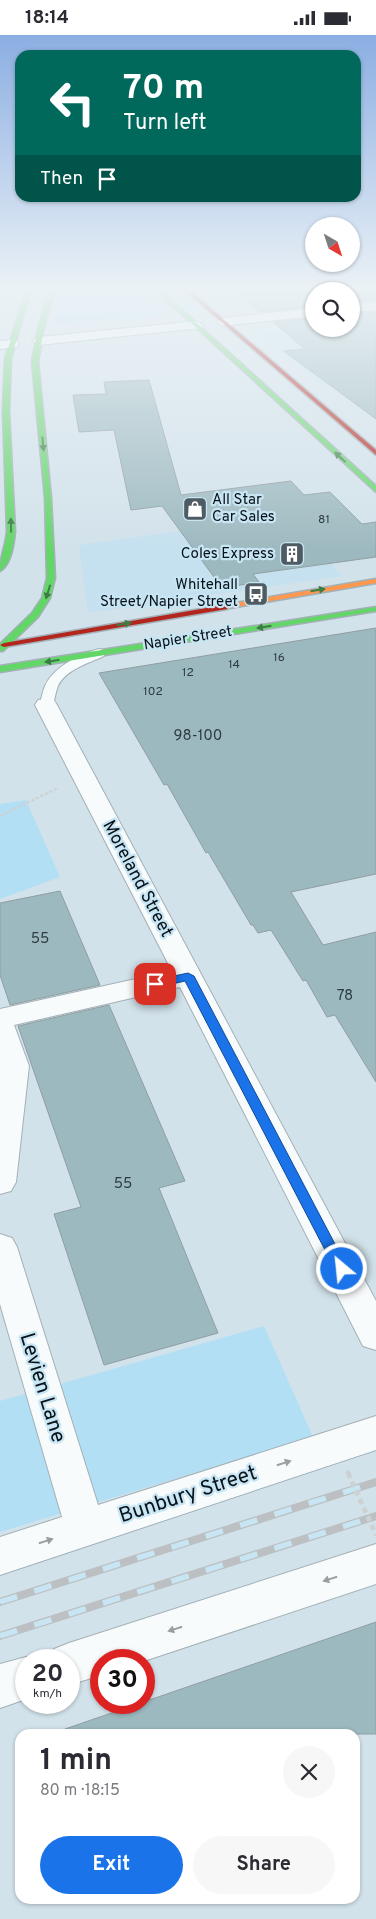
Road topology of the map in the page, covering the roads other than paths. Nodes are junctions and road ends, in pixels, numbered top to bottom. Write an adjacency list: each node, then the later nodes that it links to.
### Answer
1 (8, 377): 5 (main road)
2 (37, 377): 11 (main road, one-way to 11)
3 (253, 377): 7 (main road, one-way to 3)
4 (287, 377): 6 (main road)
5 (8, 410): 8 (main road, one-way to 5)
6 (376, 453)
7 (376, 490)
8 (0, 569)
9 (376, 581): 11 (main road, Napier Street, one-way to 9)
10 (376, 609): 12 (main road, Napier Street, one-way to 12)
11 (2, 647)
12 (99, 653): 13 (main road, Napier Street, one-way to 13); 14 (lane, Moreland Street)
13 (0, 669)
14 (46, 705): 15 (street, Moreland Street)
15 (188, 976): 16 (street); 20 (street, Moreland Street)
16 (0, 1019)
17 (0, 1025): 18 (street)
18 (0, 1182)
19 (0, 1247): 22 (street, Levien Lane)
20 (376, 1335)
21 (376, 1433): 22 (street, Bunbury Street, one-way to 21)
22 (85, 1529): 23 (street, Bunbury Street, one-way to 22)
23 (0, 1556)
24 (376, 1564): 25 (street, one-way to 25)
25 (80, 1660)
26 (15, 1681): 27 (street)
27 (0, 1686)

